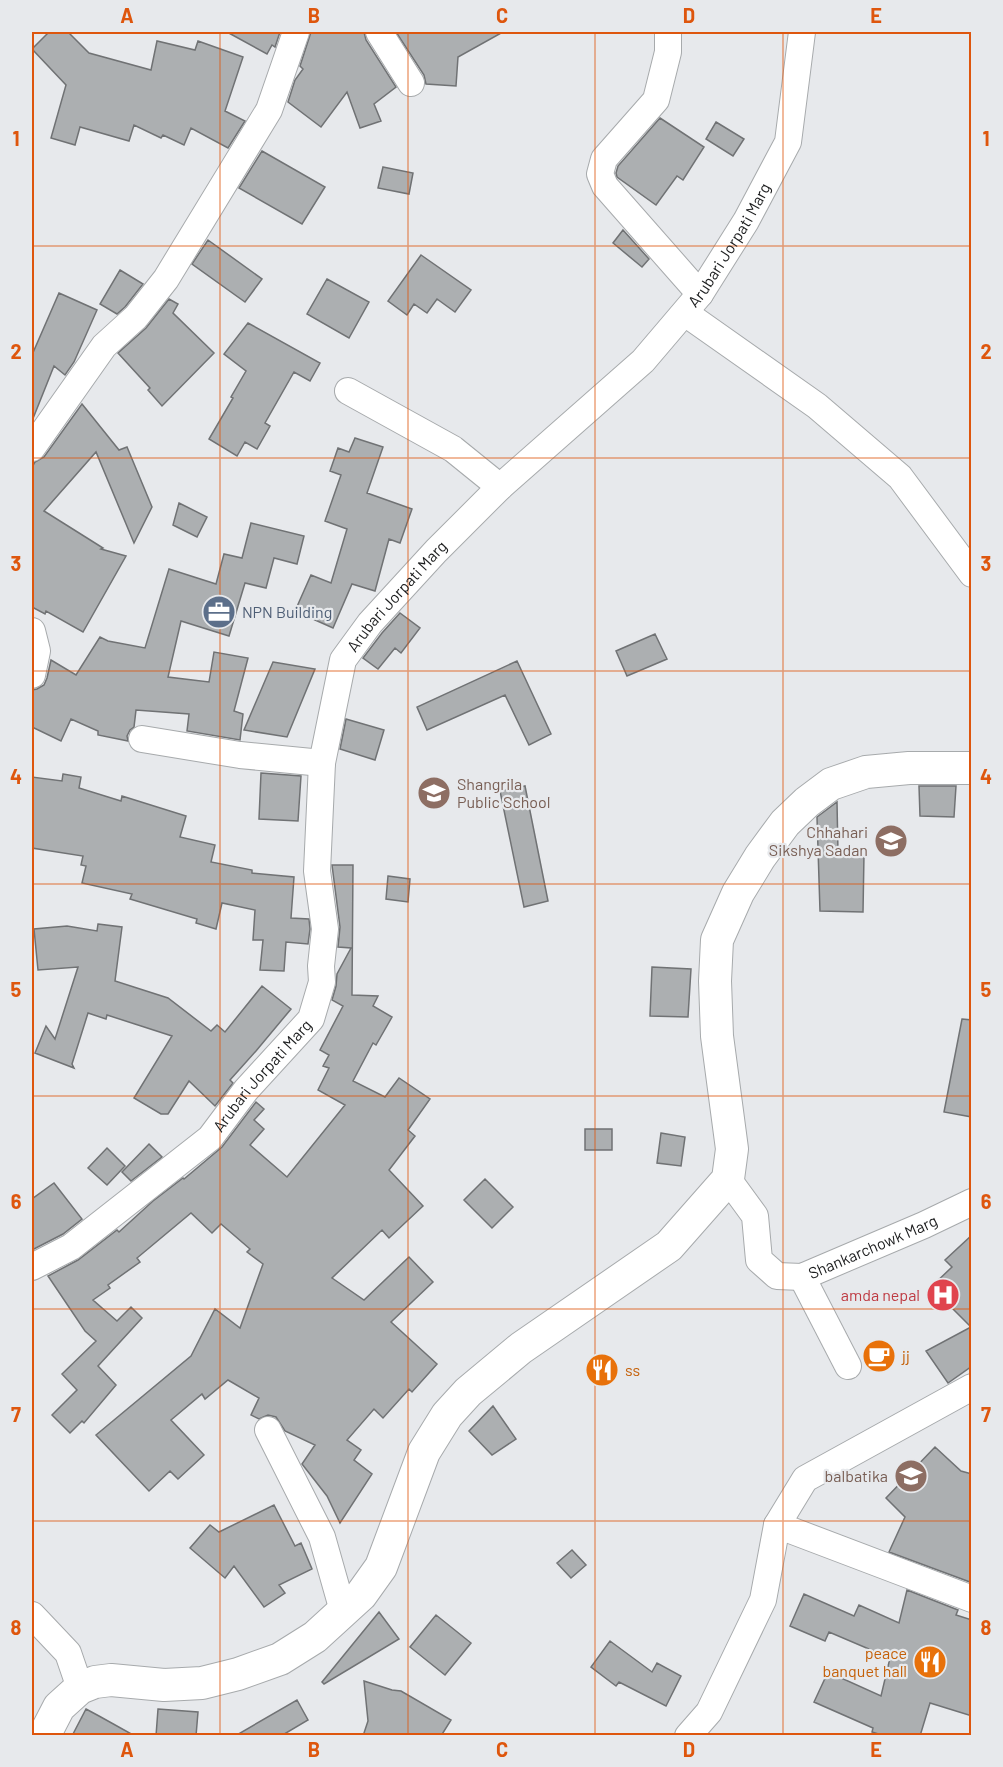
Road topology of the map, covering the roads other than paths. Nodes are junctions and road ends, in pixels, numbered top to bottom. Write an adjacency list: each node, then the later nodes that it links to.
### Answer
1 (296, 32): 8 (street)
2 (379, 32): 5 (street)
3 (668, 32): 6 (street)
4 (802, 32): 6 (street, Arubari Jorpati Marg)
5 (411, 83)
6 (692, 303): 9 (street, Arubari Jorpati Marg); 10 (street)
7 (348, 392): 9 (street)
8 (32, 448)
9 (500, 487): 14 (street, Arubari Jorpati Marg)
10 (972, 574)
11 (32, 631): 12 (street)
12 (32, 675)
13 (142, 739): 14 (street)
14 (322, 763): 18 (street, Arubari Jorpati Marg)
15 (972, 768): 16 (main road)
16 (728, 1179): 19 (street, Shankarchowk Marg); 25 (main road)
17 (972, 1202): 19 (street, Shankarchowk Marg)
18 (32, 1267)
19 (802, 1277): 20 (street)
20 (848, 1366)
21 (972, 1387): 23 (street)
22 (268, 1430): 25 (street)
23 (777, 1525): 24 (street); 29 (street)
24 (972, 1599)
25 (343, 1611): 27 (main road)
26 (32, 1615): 27 (street)
27 (80, 1688): 28 (main road)
28 (44, 1736)
29 (688, 1736)

